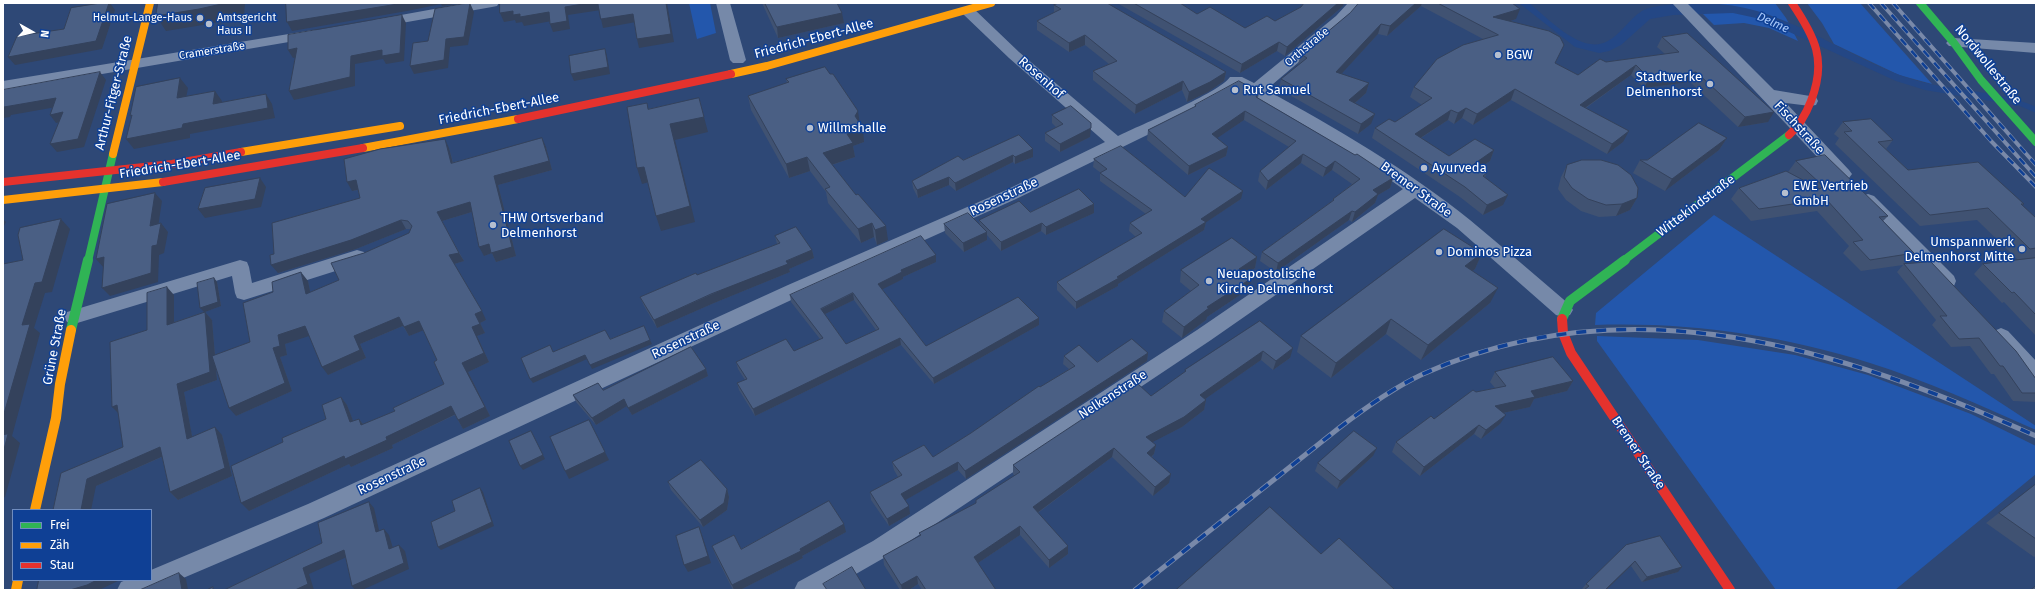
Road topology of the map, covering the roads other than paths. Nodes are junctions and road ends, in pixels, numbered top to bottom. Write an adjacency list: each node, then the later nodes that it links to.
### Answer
1 (150, 3): 16 (main road, Arthur-Fitger-Straße)
2 (492, 3): 9 (street)
3 (723, 3): 15 (street)
4 (991, 3): 10 (main road, Friedrich-Ebert-Allee)
5 (1356, 3): 19 (street, Orthstraße)
6 (1679, 3): 20 (street, Fischstraße)
7 (1792, 3): 21 (main road, Wittekindstraße)
8 (1920, 3): 13 (main road, Nordwollestraße)
9 (410, 10): 11 (street)
10 (968, 10): 25 (street, Rosenhof); 28 (main road, Friedrich-Ebert-Allee)
11 (368, 25)
12 (331, 31): 16 (street, Cramerstraße)
13 (1954, 43): 14 (street); 24 (main road, Nordwollestraße)
14 (2036, 48)
15 (737, 60)
16 (135, 63): 18 (street, Cramerstraße); 26 (main road, Arthur-Fitger-Straße)
17 (1232, 78): 19 (street, Bremer Straße); 25 (street, Rosenstraße)
18 (3, 86)
19 (1256, 90): 29 (street, Bremer Straße)
20 (1768, 94): 21 (street); 23 (street, Fischstraße)
21 (1810, 101): 23 (main road, Wittekindstraße)
22 (412, 123): 26 (main road, Friedrich-Ebert-Allee)
23 (1798, 128): 32 (street, Fischstraße); 33 (main road, Wittekindstraße)
24 (2036, 142)
25 (1117, 144): 38 (street, Rosenstraße)
26 (108, 171): 27 (main road, Friedrich-Ebert-Allee); 28 (main road, Arthur-Fitger-Straße)
27 (3, 182)
28 (103, 189): 30 (main road, Friedrich-Ebert-Allee); 34 (main road, Grüne Straße)
29 (1414, 190): 33 (street, Bremer Straße); 41 (street, Nelkenstraße)
30 (3, 200)
31 (371, 252): 34 (street)
32 (1959, 294)
33 (1566, 305): 42 (main road, Bremer Straße)
34 (74, 317): 37 (main road, Grüne Straße)
35 (1987, 322): 36 (street)
36 (2036, 374)
37 (35, 509)
38 (152, 580)
39 (150, 581): 40 (street, Rosenstraße)
40 (129, 590)
41 (806, 590)
42 (1730, 590)

